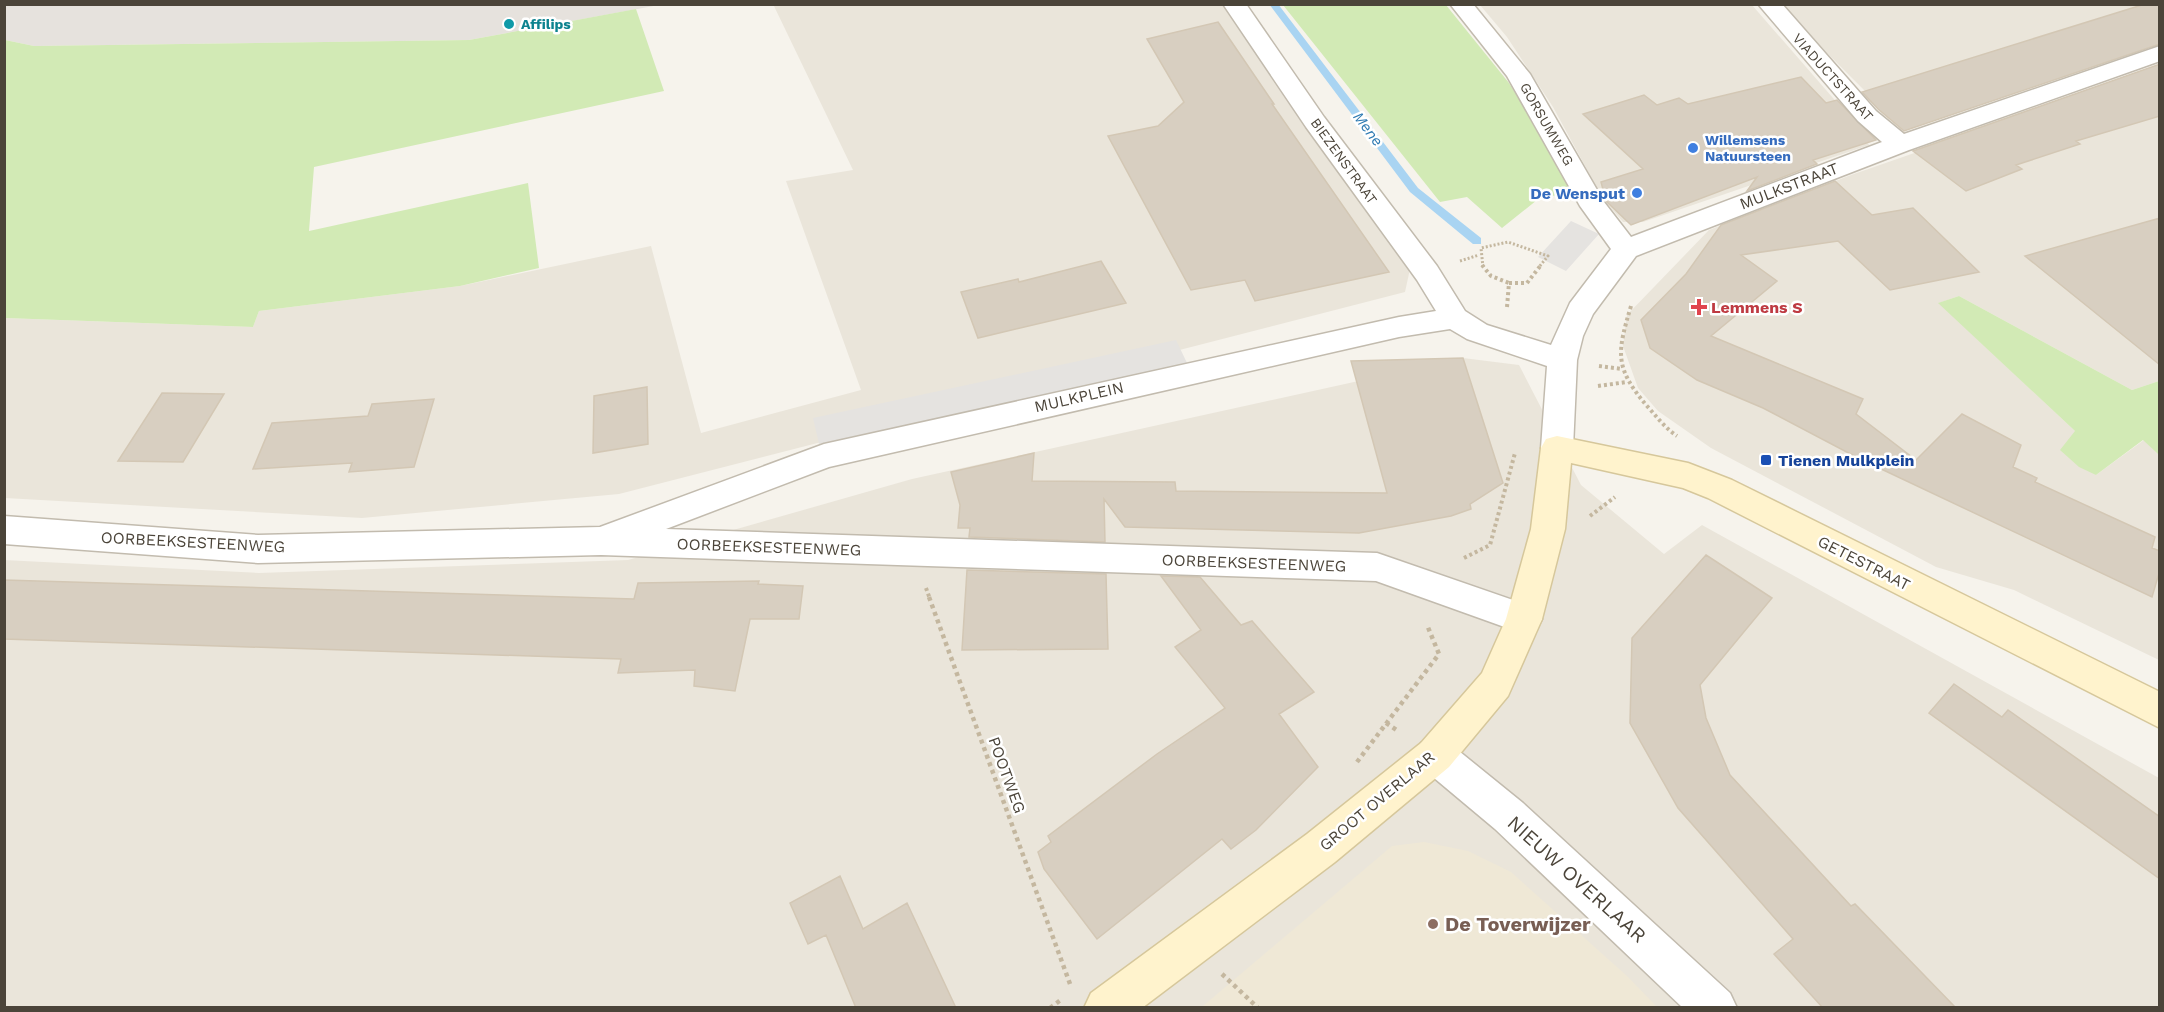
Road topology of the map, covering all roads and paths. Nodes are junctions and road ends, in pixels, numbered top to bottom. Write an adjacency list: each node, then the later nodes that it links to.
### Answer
1 (1233, 4): 9 (street, BIEZENSTRAAT)
2 (1461, 4): 6 (street, GORSUMWEG)
3 (1769, 4): 5 (street, VIADUCTSTRAAT)
4 (2160, 53): 5 (street, MULKSTRAAT)
5 (1900, 144): 6 (street, MULKSTRAAT)
6 (1626, 249): 11 (street)
7 (1509, 283): 7 (path); 10 (path)
8 (1635, 300): 12 (path)
9 (1455, 318): 10 (street); 16 (street, MULKPLEIN)
10 (1498, 339): 11 (street)
11 (1562, 360): 14 (street)
12 (1622, 369)
13 (1516, 447): 18 (path)
14 (1557, 448): 19 (street, GROOT OVERLAAR); 20 (street, GETESTRAAT)
15 (4, 530): 16 (street, OORBEEKSESTEENWEG)
16 (601, 541): 17 (street, OORBEEKSESTEENWEG)
17 (912, 552): 18 (street, OORBEEKSESTEENWEG); 25 (path, POOTWEG)
18 (1438, 588): 19 (street, OORBEEKSESTEENWEG); 22 (path)
19 (1524, 619): 21 (street, GROOT OVERLAAR)
20 (2160, 711)
21 (1435, 755): 25 (street, GROOT OVERLAAR); 28 (street, NIEUW OVERLAAR)
22 (1353, 767)
23 (1219, 972): 27 (path)
24 (1065, 996): 26 (path)
25 (1089, 999)
26 (1050, 1008)
27 (1258, 1008)
28 (1715, 1008)

